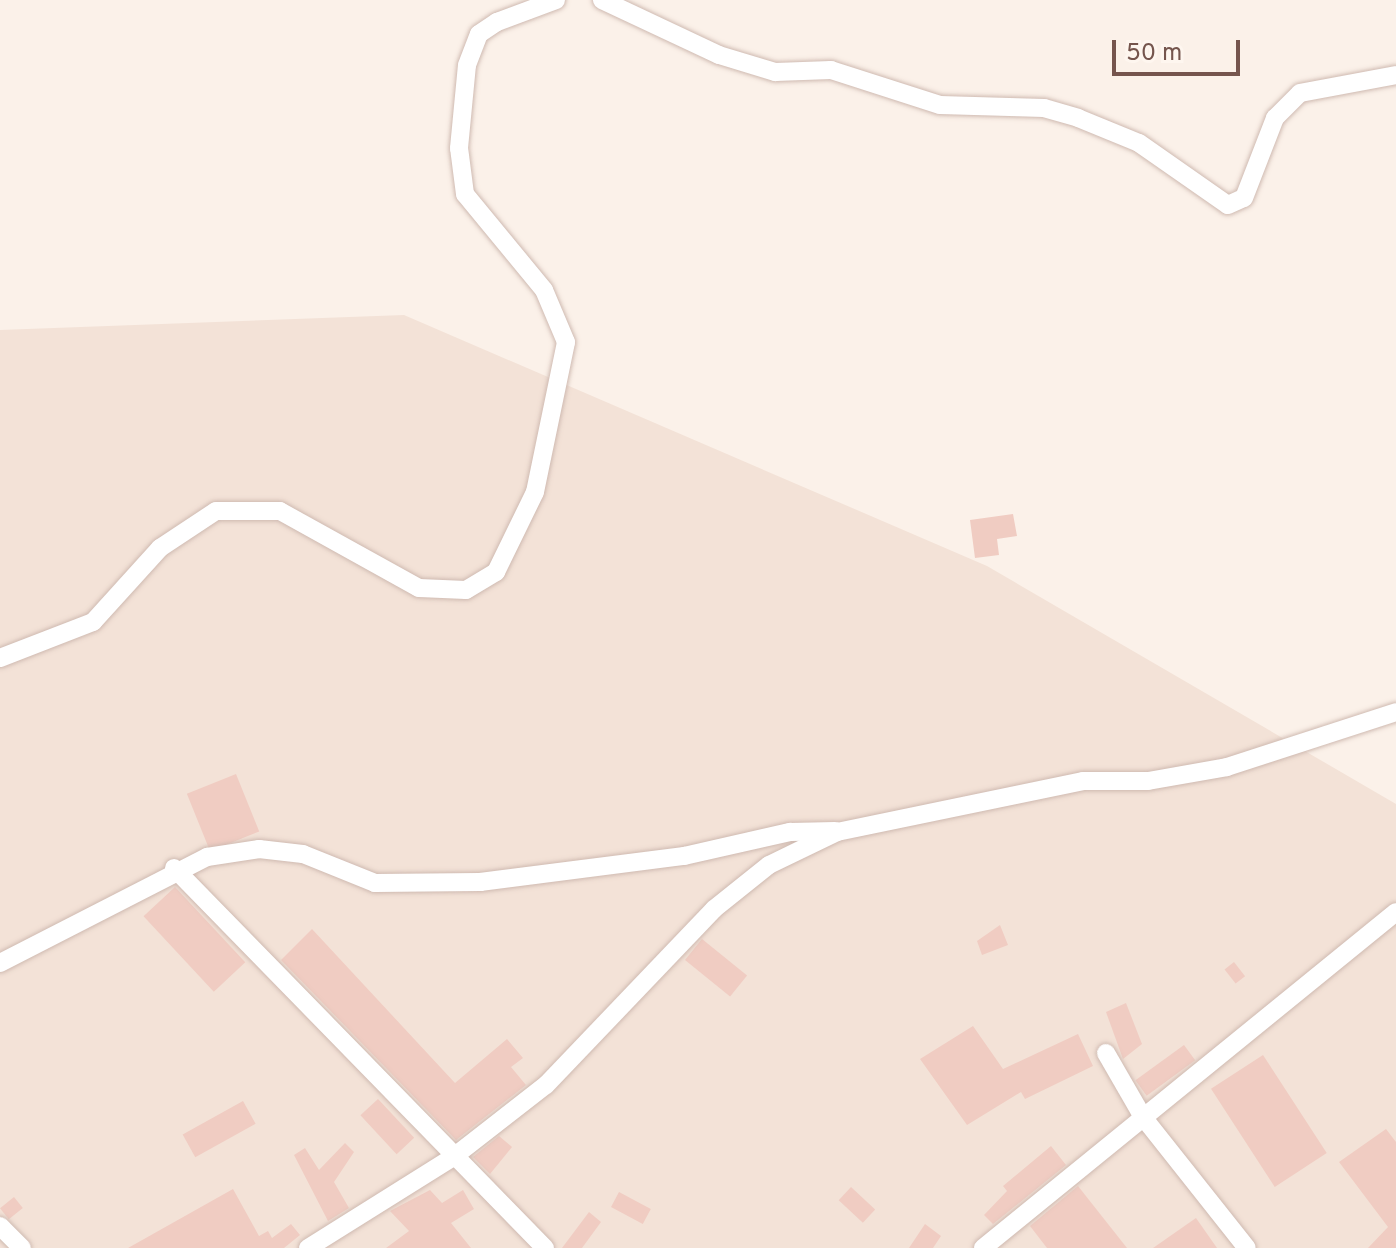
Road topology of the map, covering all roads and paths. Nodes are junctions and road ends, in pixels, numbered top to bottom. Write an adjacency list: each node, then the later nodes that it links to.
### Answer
1 (556, 0): 4 (street)
2 (602, 0): 3 (street)
3 (1396, 75)
4 (0, 658)
5 (1396, 712): 6 (street)
6 (837, 832): 7 (street); 12 (street)
7 (174, 868): 9 (street); 12 (street)
8 (1396, 912): 11 (street)
9 (0, 963)
10 (1106, 1053): 11 (street)
11 (1143, 1117): 17 (street); 18 (street)
12 (456, 1155): 15 (street); 16 (street)
13 (0, 1226): 14 (street)
14 (22, 1248)
15 (308, 1248)
16 (545, 1248)
17 (983, 1248)
18 (1247, 1248)

